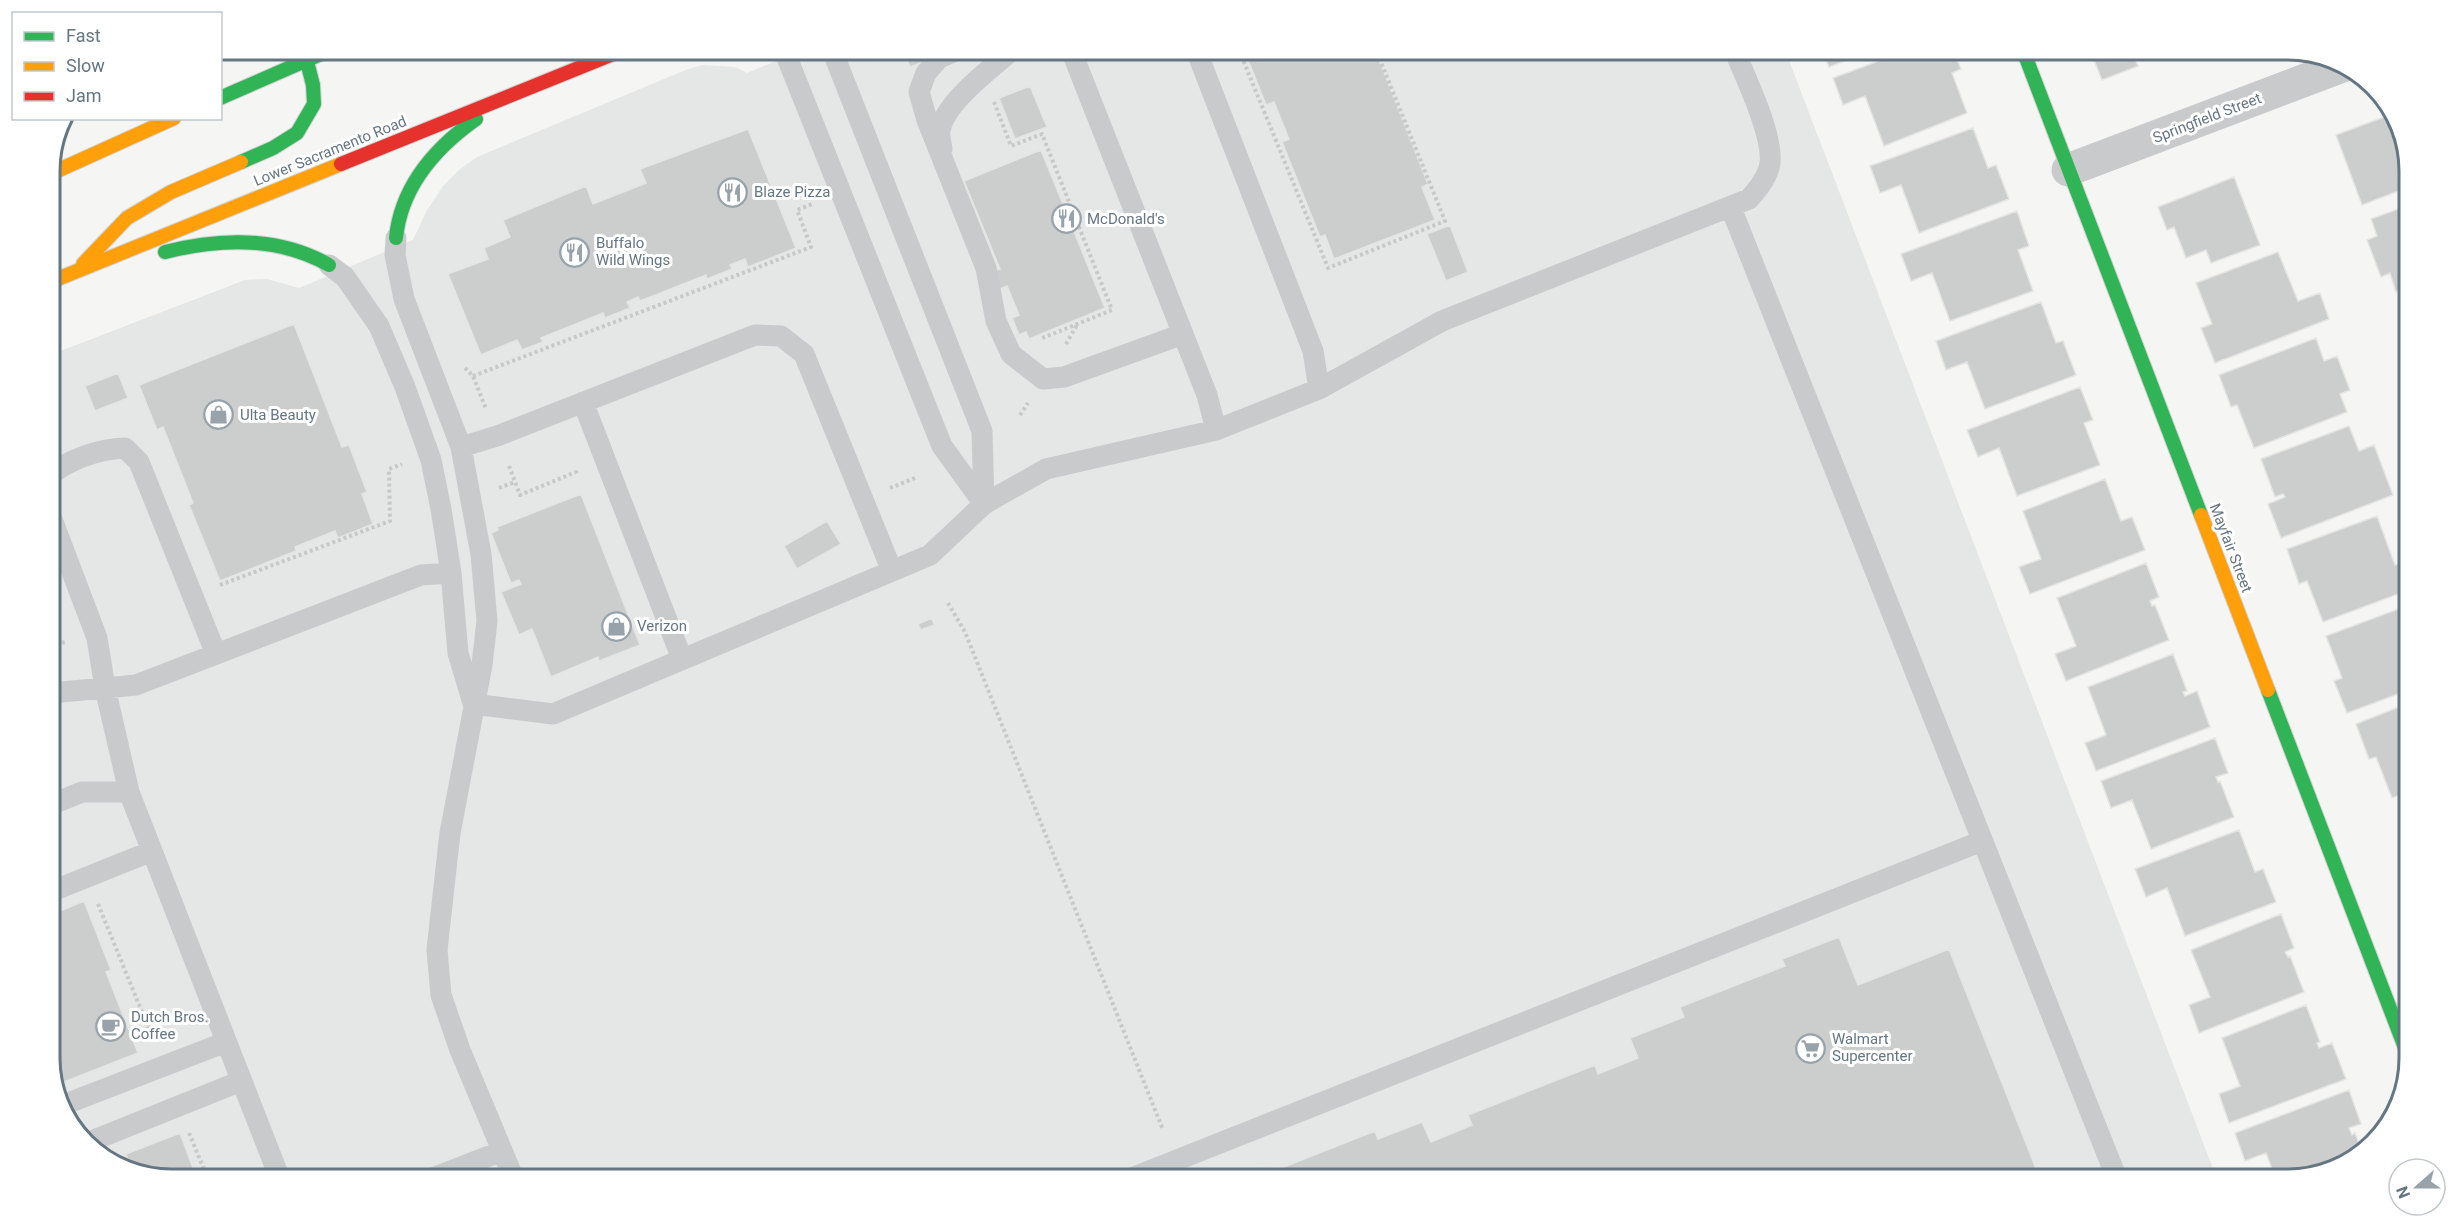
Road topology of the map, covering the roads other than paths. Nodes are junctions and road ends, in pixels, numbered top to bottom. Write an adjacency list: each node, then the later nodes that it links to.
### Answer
1 (294, 60): 14 (main road)
2 (307, 60): 22 (main road)
3 (599, 60): 13 (main road, Lower Sacramento Road)
4 (788, 60): 30 (lane)
5 (836, 60): 30 (lane)
6 (937, 60): 16 (lane)
7 (1001, 60): 16 (lane)
8 (1075, 60): 24 (lane)
9 (1200, 60): 25 (lane)
10 (1738, 60): 19 (lane)
11 (2027, 60): 18 (main road, Mayfair Street)
12 (2334, 69): 18 (street, Springfield Street)
13 (526, 90): 20 (main road); 22 (main road, Lower Sacramento Road)
14 (222, 97)
15 (170, 120): 17 (main road)
16 (944, 158): 24 (lane)
17 (60, 169)
18 (2068, 170): 44 (main road, Mayfair Street)
19 (1731, 208): 25 (lane); 41 (lane)
20 (396, 238): 28 (lane)
21 (328, 265): 22 (main road); 33 (lane)
22 (75, 272): 23 (main road, Lower Sacramento Road)
23 (60, 278)
24 (1183, 334): 27 (lane)
25 (1319, 389): 27 (lane)
26 (583, 402): 28 (lane); 32 (lane); 35 (lane)
27 (1216, 430): 30 (lane)
28 (461, 447): 38 (lane)
29 (60, 467): 34 (lane)
30 (984, 504): 32 (lane)
31 (60, 540): 36 (lane)
32 (892, 571): 35 (lane)
33 (451, 573): 34 (lane); 38 (lane)
34 (216, 654): 36 (lane)
35 (682, 659): 38 (lane)
36 (105, 687): 37 (lane); 39 (lane)
37 (60, 692)
38 (473, 704): 49 (lane)
39 (129, 792): 40 (lane); 42 (lane)
40 (60, 801)
41 (1982, 841): 53 (lane); 54 (lane)
42 (152, 851): 43 (lane); 45 (lane)
43 (60, 888)
44 (2399, 1033)
45 (226, 1042): 46 (lane); 47 (lane)
46 (241, 1081): 48 (lane); 50 (lane)
47 (69, 1103)
48 (96, 1139)
49 (502, 1151): 51 (lane); 52 (lane)
50 (276, 1169)
51 (456, 1169)
52 (510, 1169)
53 (1154, 1169)
54 (2113, 1169)

